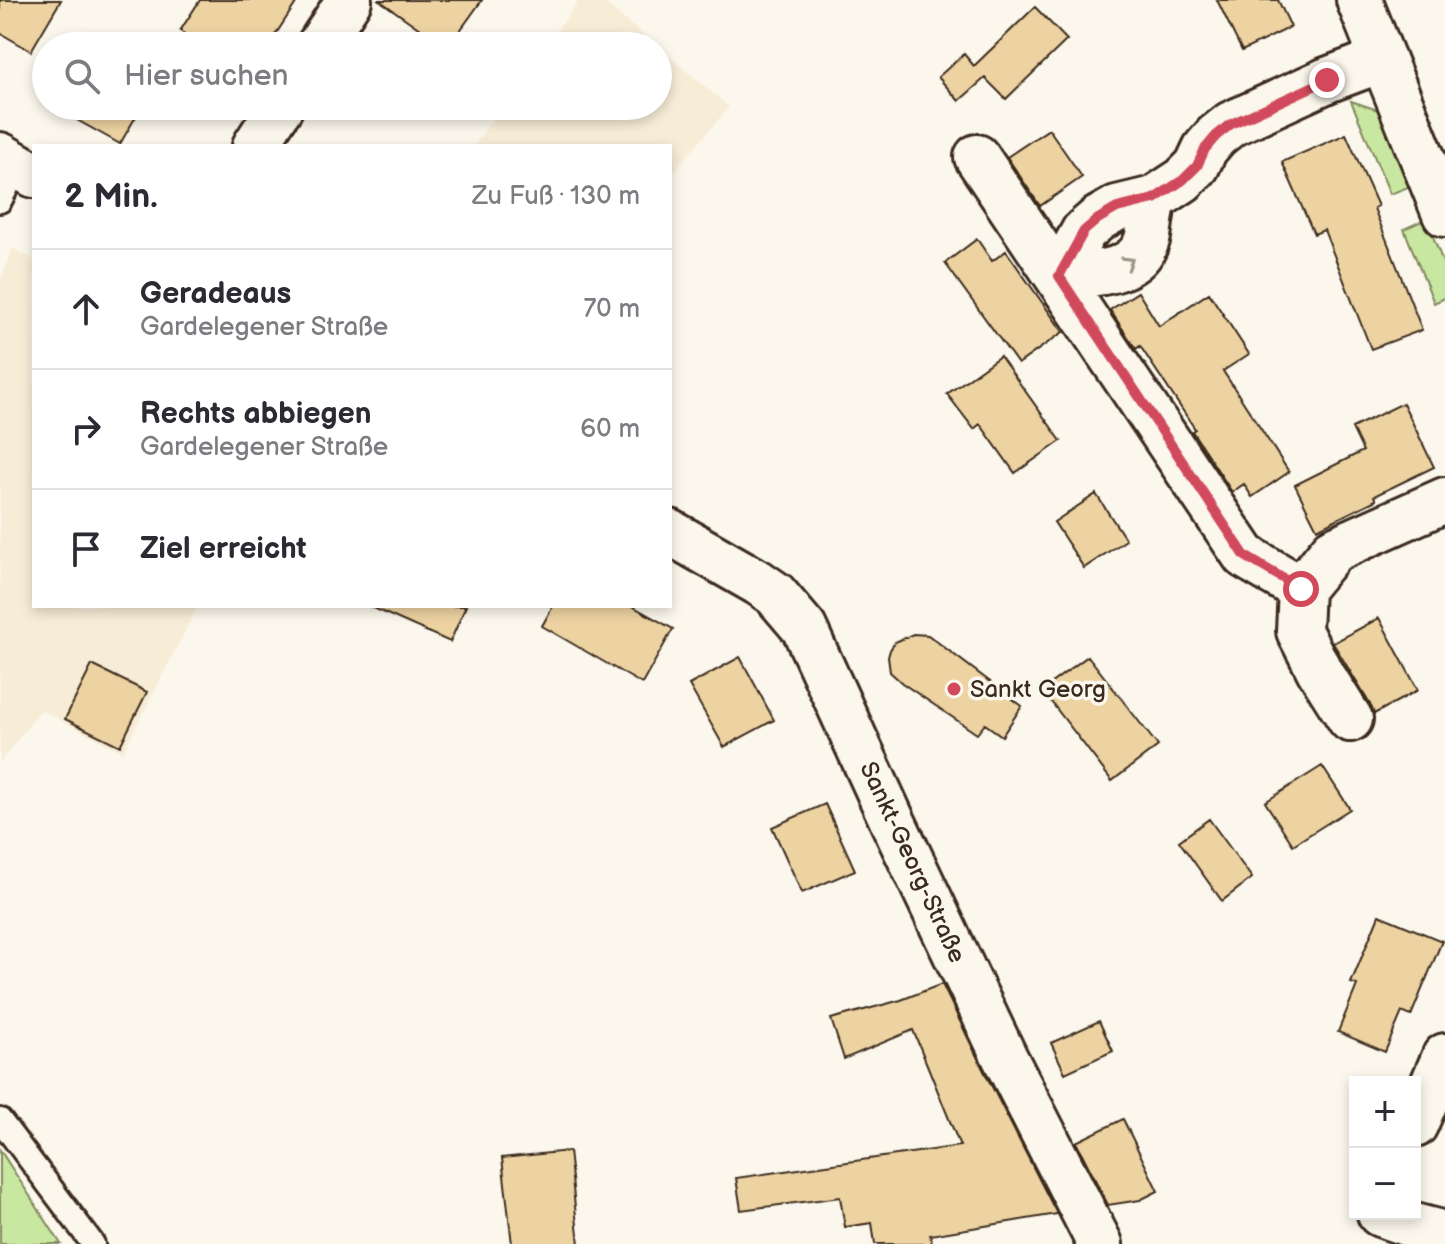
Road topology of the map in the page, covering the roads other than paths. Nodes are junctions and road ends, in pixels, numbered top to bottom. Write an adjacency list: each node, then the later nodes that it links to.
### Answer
1 (349, 0): 3 (street)
2 (1359, 0): 4 (street)
3 (328, 32)
4 (1383, 59): 8 (street); 9 (street)
5 (272, 120): 6 (street)
6 (256, 144)
7 (977, 157): 9 (street)
8 (1445, 214)
9 (1059, 276): 12 (street)
10 (1445, 500): 12 (street)
11 (672, 533): 21 (street, Sankt-Georg-Straße)
12 (1301, 589): 13 (street)
13 (1350, 719)
14 (1445, 1056): 15 (street)
15 (1421, 1111)
16 (0, 1120): 20 (lane)
17 (1375, 1220): 22 (street)
18 (1395, 1220): 19 (street)
19 (1445, 1234)
20 (93, 1244)
21 (1100, 1244)
22 (1363, 1244)

